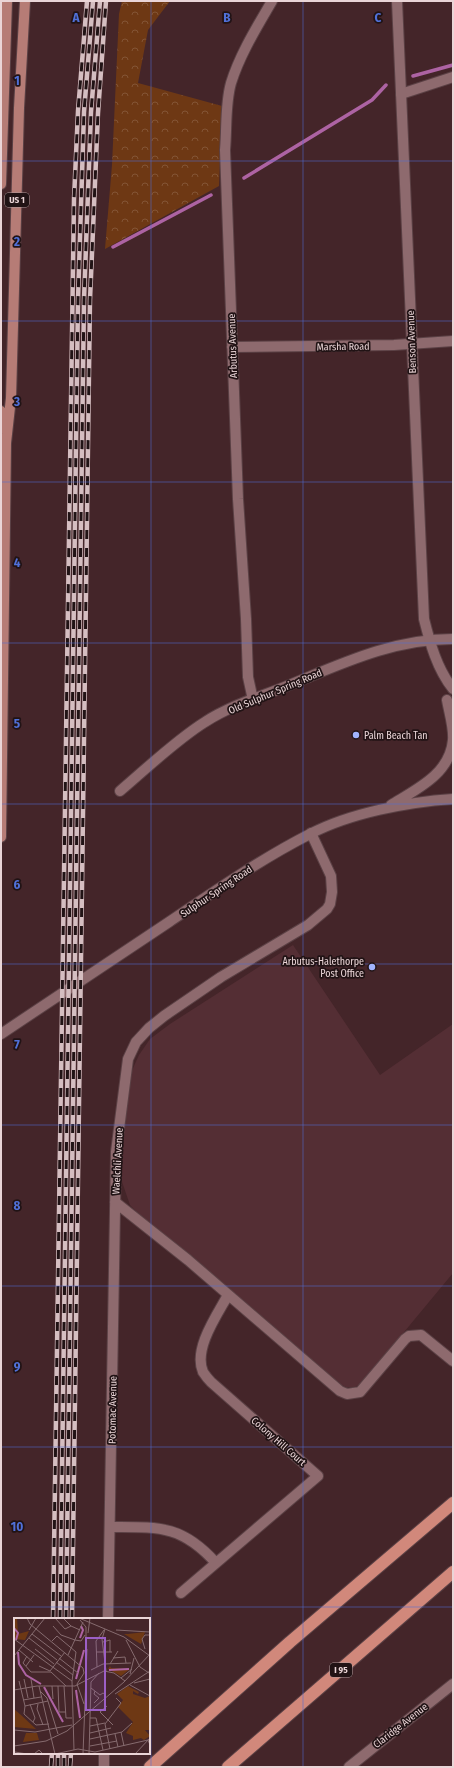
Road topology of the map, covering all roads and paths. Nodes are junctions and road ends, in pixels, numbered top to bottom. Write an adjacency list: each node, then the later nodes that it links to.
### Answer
1 (7, 1): 7 (main road, US 1)
2 (25, 1): 12 (main road, US 1)
3 (272, 1): 10 (street, Arbutus Avenue)
4 (397, 1): 6 (street, Benson Avenue)
5 (453, 77): 6 (street)
6 (401, 94): 9 (street, Benson Avenue)
7 (1, 184)
8 (453, 341): 9 (street, Marsha Road)
9 (411, 343): 10 (street, Marsha Road); 13 (street, Benson Avenue)
10 (232, 347): 17 (street, Arbutus Avenue)
11 (1, 410): 12 (main road, US 1)
12 (6, 442): 24 (main road, US 1)
13 (429, 639): 14 (street, Old Sulphur Spring Road); 15 (street, Benson Avenue); 17 (street, Old Sulphur Spring Road)
14 (453, 639)
15 (445, 679): 16 (street, Benson Avenue); 18 (street, Benson Avenue)
16 (453, 689)
17 (253, 700): 20 (street, Old Sulphur Spring Road)
18 (447, 700): 19 (street, Benson Avenue); 22 (street)
19 (453, 714)
20 (120, 791)
21 (453, 799): 22 (street, Sulphur Spring Road)
22 (385, 809): 23 (street, Sulphur Spring Road)
23 (311, 833): 25 (street, Sulphur Spring Road); 26 (street, Waelchli Avenue)
24 (1, 837)
25 (1, 1034)
26 (115, 1202): 27 (street, Waelchli Avenue); 30 (street, Potomac Avenue)
27 (228, 1295): 28 (street, Waelchli Avenue); 31 (street, Colony Hill Court)
28 (453, 1361)
29 (453, 1503): 38 (highway)
30 (111, 1527): 31 (street); 34 (street, Potomac Avenue)
31 (216, 1563): 33 (street, Colony Hill Court)
32 (453, 1572): 39 (highway, I 95)
33 (181, 1593)
34 (108, 1618)
35 (453, 1684): 40 (street, Claridge Avenue)
36 (104, 1754): 37 (street)
37 (104, 1767)
38 (150, 1767)
39 (228, 1767)
40 (349, 1767)

